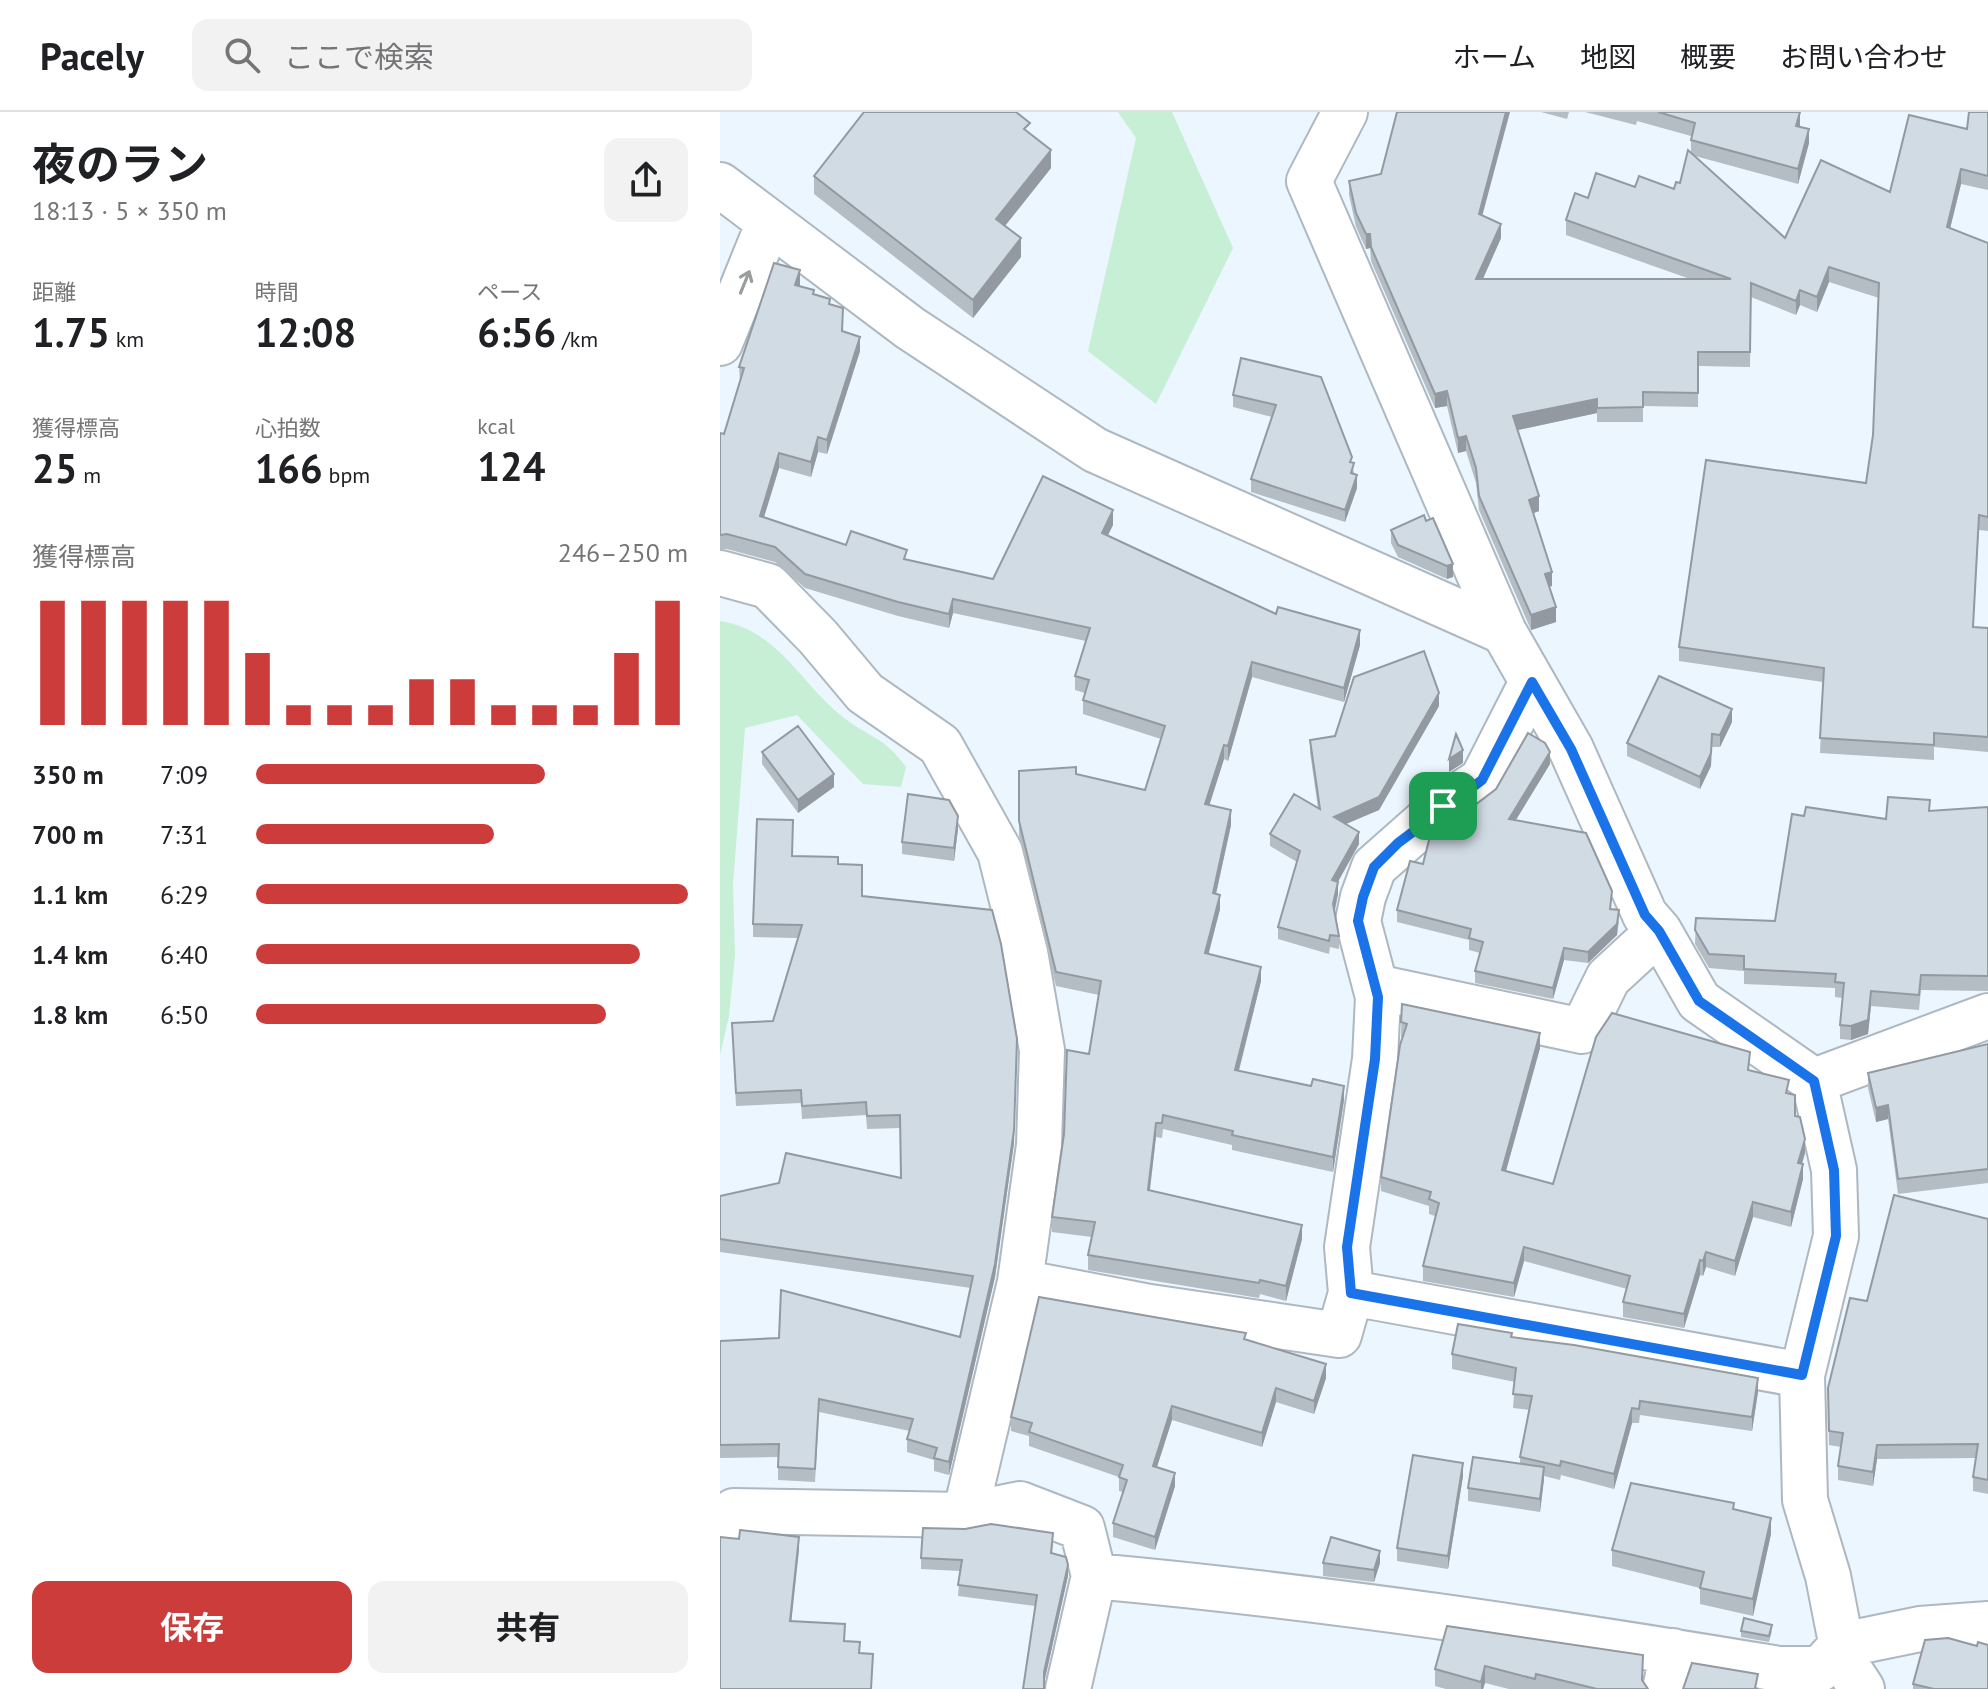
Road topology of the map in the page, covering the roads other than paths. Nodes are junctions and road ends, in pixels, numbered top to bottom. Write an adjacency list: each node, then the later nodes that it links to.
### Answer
1 (1345, 112): 6 (street)
2 (720, 185): 3 (street)
3 (769, 222): 4 (street, one-way to 3); 6 (street)
4 (720, 343)
5 (720, 573): 12 (street)
6 (1504, 632): 7 (street)
7 (1532, 682): 8 (street); 9 (street)
8 (1659, 931): 9 (street); 11 (street)
9 (1376, 987): 13 (street)
10 (1988, 1016): 11 (street)
11 (1814, 1081): 14 (street)
12 (1020, 1282): 13 (street); 15 (street)
13 (1351, 1293): 14 (street)
14 (1802, 1375): 19 (street)
15 (965, 1515): 16 (street); 17 (street)
16 (720, 1524)
17 (1094, 1576): 20 (street); 21 (street)
18 (1988, 1624): 19 (street)
19 (1842, 1645): 20 (street); 22 (street)
20 (1669, 1670)
21 (1068, 1689)
22 (1862, 1689)

